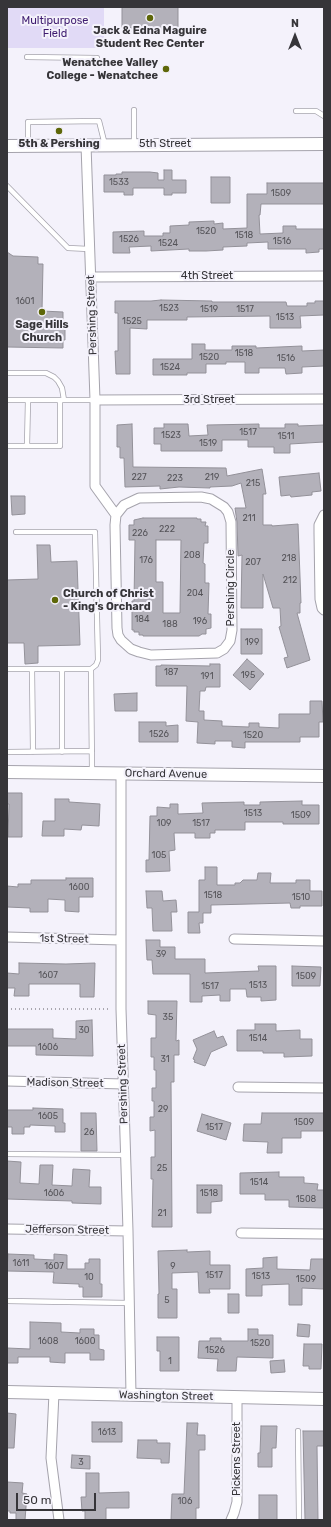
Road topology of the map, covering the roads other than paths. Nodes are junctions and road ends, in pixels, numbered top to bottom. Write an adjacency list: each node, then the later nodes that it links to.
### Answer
1 (27, 57): 2 (lane)
2 (97, 58)
3 (134, 110): 9 (lane)
4 (296, 111): 5 (lane)
5 (324, 116)
6 (324, 144): 9 (street, 5th Street)
7 (86, 145): 8 (street, 5th Street); 11 (street, 5th Street); 13 (street, Pershing Street)
8 (105, 145): 9 (street, 5th Street); 11 (lane)
9 (134, 145)
10 (7, 146): 11 (street, 5th Street)
11 (28, 146)
12 (7, 186): 13 (lane)
13 (90, 249): 15 (street, Pershing Street)
14 (324, 276): 15 (street, 4th Street)
15 (90, 277): 21 (street, Pershing Street)
16 (7, 373): 20 (lane)
17 (324, 399): 21 (street, 3rd Street)
18 (7, 400): 19 (lane)
19 (28, 400): 20 (lane); 23 (lane)
20 (62, 400): 21 (lane); 23 (lane)
21 (95, 400): 24 (street, Pershing Street)
22 (7, 446): 23 (lane)
23 (27, 446)
24 (116, 515): 24 (street, Pershing Circle)
25 (324, 515): 27 (street)
26 (16, 532): 31 (lane)
27 (324, 610)
28 (7, 669): 29 (lane)
29 (32, 669): 30 (lane); 34 (lane)
30 (62, 669): 31 (lane); 35 (lane)
31 (91, 669): 32 (lane)
32 (92, 751): 35 (lane); 37 (lane)
33 (7, 752): 34 (lane)
34 (33, 752): 35 (lane)
35 (62, 752)
36 (7, 772): 37 (street, Orchard Avenue)
37 (92, 773): 38 (street, Orchard Avenue)
38 (121, 774): 39 (street, Orchard Avenue); 42 (street, Pershing Street)
39 (324, 776)
40 (7, 937): 42 (street, 1st Street)
41 (234, 938): 43 (street)
42 (120, 940): 45 (street, Pershing Street)
43 (324, 941)
44 (7, 1081): 45 (street, Madison Street)
45 (124, 1084): 49 (street, Pershing Street)
46 (238, 1087): 47 (street)
47 (324, 1088)
48 (7, 1154): 49 (lane)
49 (126, 1155): 51 (street, Pershing Street)
50 (7, 1229): 51 (street, Jefferson Street)
51 (128, 1231): 55 (street, Pershing Street)
52 (241, 1233): 53 (street)
53 (324, 1234)
54 (7, 1301): 55 (lane)
55 (129, 1303): 58 (street, Pershing Street)
56 (7, 1392): 57 (street, Washington Street)
57 (54, 1393): 58 (street, Washington Street); 62 (street)
58 (131, 1395): 59 (street, Washington Street)
59 (237, 1397): 60 (street, Washington Street); 63 (street, Pickens Street)
60 (324, 1399)
61 (298, 1431): 64 (lane)
62 (58, 1520)
63 (230, 1520)
64 (300, 1520)

